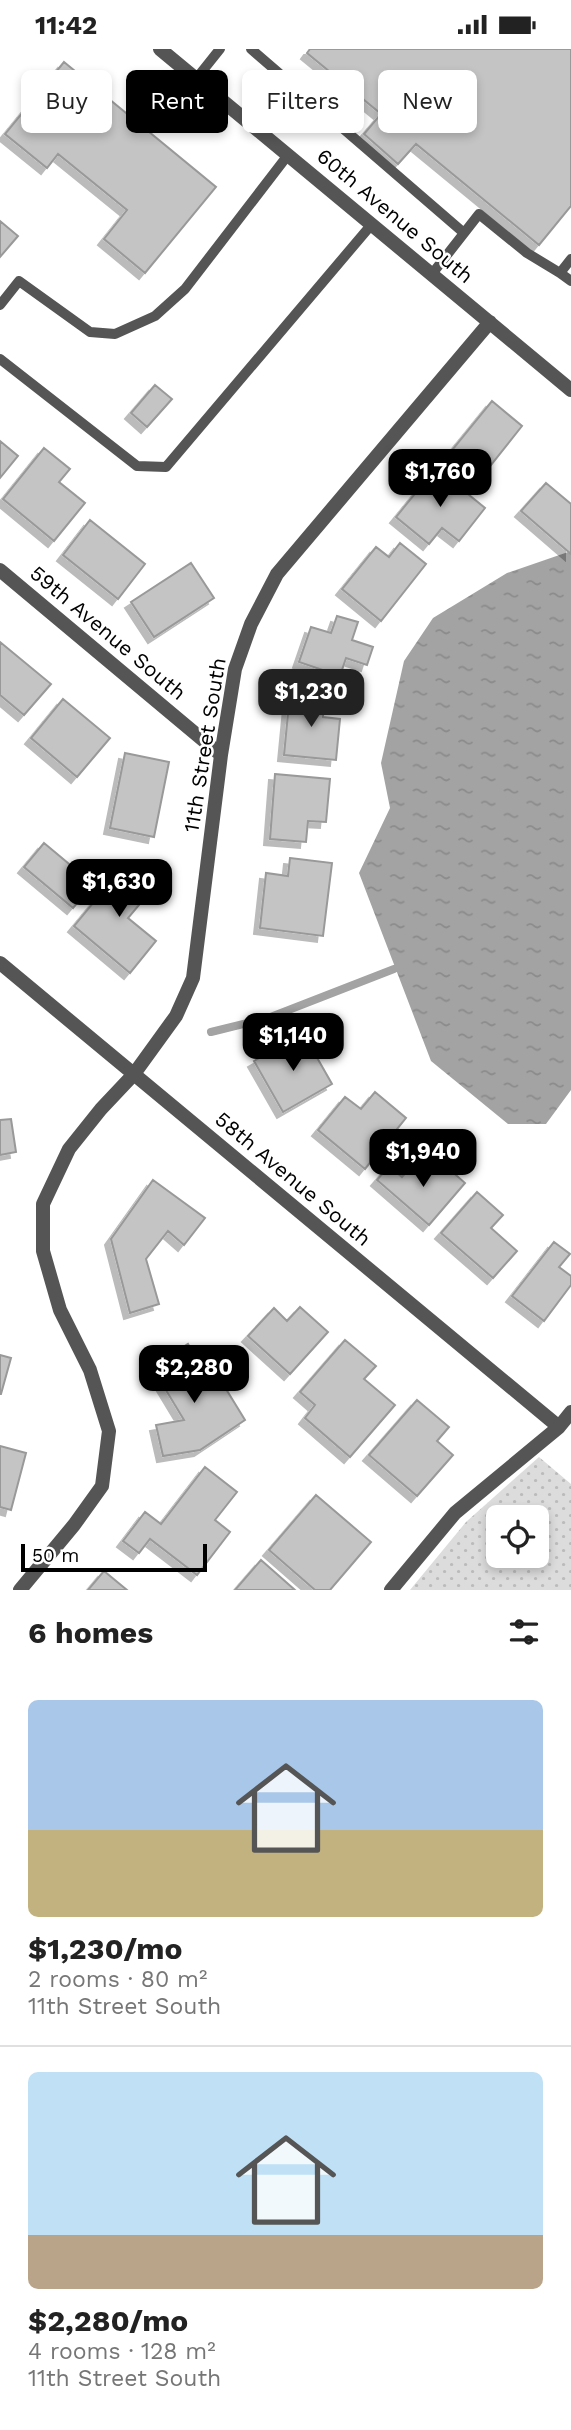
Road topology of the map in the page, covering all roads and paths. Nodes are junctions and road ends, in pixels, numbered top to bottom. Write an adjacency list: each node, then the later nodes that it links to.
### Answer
1 (160, 49): 4 (street, 60th Avenue South)
2 (220, 49): 5 (lane)
3 (251, 49): 9 (lane)
4 (185, 70)
5 (203, 70)
6 (228, 105): 7 (street, 60th Avenue South)
7 (288, 155): 8 (street, 60th Avenue South); 14 (lane)
8 (372, 224): 12 (street, 60th Avenue South); 16 (lane)
9 (464, 233): 11 (lane); 12 (lane)
10 (571, 259): 11 (lane)
11 (560, 273): 13 (lane)
12 (432, 274): 15 (street, 60th Avenue South)
13 (571, 281)
14 (0, 305)
15 (490, 322): 17 (street, 60th Avenue South); 19 (street, 11th Street South)
16 (0, 359)
17 (571, 390)
18 (0, 570): 19 (street, 59th Avenue South)
19 (221, 755): 21 (street, 11th Street South)
20 (0, 963): 21 (street, 58th Avenue South)
21 (134, 1074): 23 (street, 58th Avenue South); 24 (street, 11th Street South)
22 (571, 1412): 23 (street)
23 (559, 1427): 25 (street)
24 (20, 1590)
25 (391, 1590)

